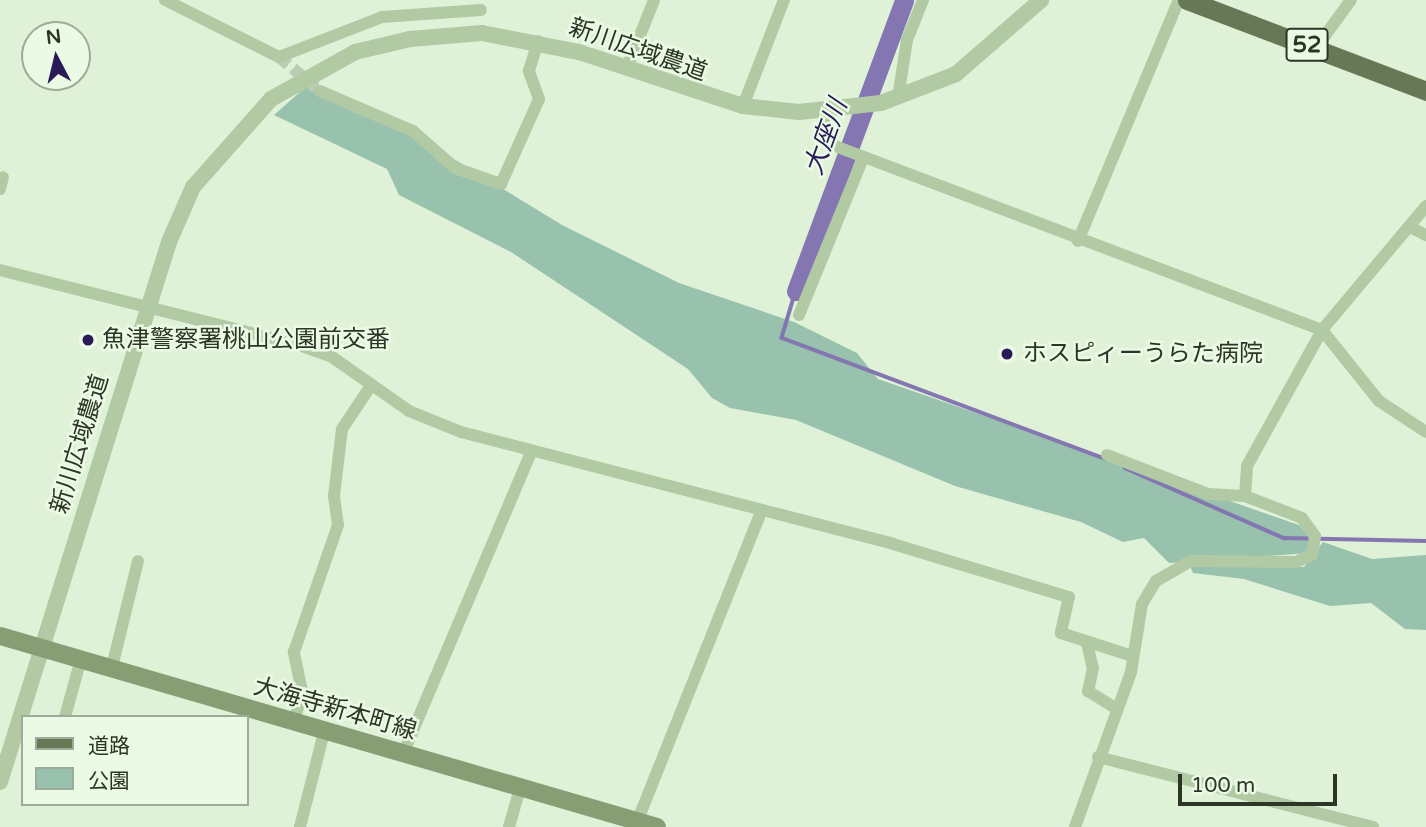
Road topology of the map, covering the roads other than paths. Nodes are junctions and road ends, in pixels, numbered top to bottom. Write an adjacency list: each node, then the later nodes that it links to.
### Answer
1 (165, 0): 9 (street)
2 (654, 0): 12 (street)
3 (784, 0): 16 (street)
4 (923, 0): 15 (street)
5 (1041, 0): 15 (street, 新川広域農道)
6 (1179, 0): 22 (street)
7 (1186, 0): 11 (main road, 52)
8 (1351, 0): 11 (street)
9 (481, 10)
10 (538, 41): 12 (street, 新川広域農道); 13 (street); 24 (street, 新川広域農道)
11 (1316, 48): 14 (main road, 52)
12 (627, 68): 16 (street, 新川広域農道)
13 (320, 91)
14 (1426, 91)
15 (898, 98): 17 (street, 新川広域農道)
16 (743, 107): 17 (street, 新川広域農道)
17 (823, 110): 18 (street)
18 (861, 157): 22 (street); 25 (street)
19 (1426, 206): 20 (street)
20 (1409, 227): 21 (street); 26 (street)
21 (1426, 235)
22 (1078, 242): 26 (street)
23 (0, 270): 24 (street)
24 (147, 307): 27 (street); 36 (street, 新川広域農道)
25 (799, 315)
26 (1322, 330): 28 (street); 31 (street)
27 (370, 387): 29 (street); 42 (street)
28 (1426, 432)
29 (531, 452): 32 (street); 44 (street)
30 (1107, 455): 31 (street)
31 (1245, 496): 37 (street)
32 (761, 512): 35 (street); 48 (street)
33 (138, 562): 39 (street)
34 (0, 636): 36 (main road, 大海寺新本町線)
35 (1087, 643): 37 (street); 40 (street)
36 (41, 646): 38 (main road, 大海寺新本町線); 46 (street, 新川広域農道)
37 (1132, 656): 40 (street)
38 (81, 659): 39 (main road, 大海寺新本町線); 41 (street)
39 (112, 667): 42 (main road, 大海寺新本町線)
40 (1117, 709): 45 (street)
41 (66, 715)
42 (295, 723): 43 (main road, 大海寺新本町線)
43 (324, 732): 44 (main road, 大海寺新本町線); 49 (street)
44 (403, 754): 47 (main road, 大海寺新本町線)
45 (1098, 757): 52 (street); 53 (street)
46 (0, 782)
47 (520, 788): 48 (main road, 大海寺新本町線); 50 (street)
48 (636, 824): 51 (main road, 大海寺新本町線)
49 (300, 827)
50 (509, 827)
51 (657, 827)
52 (1075, 827)
53 (1373, 827)

